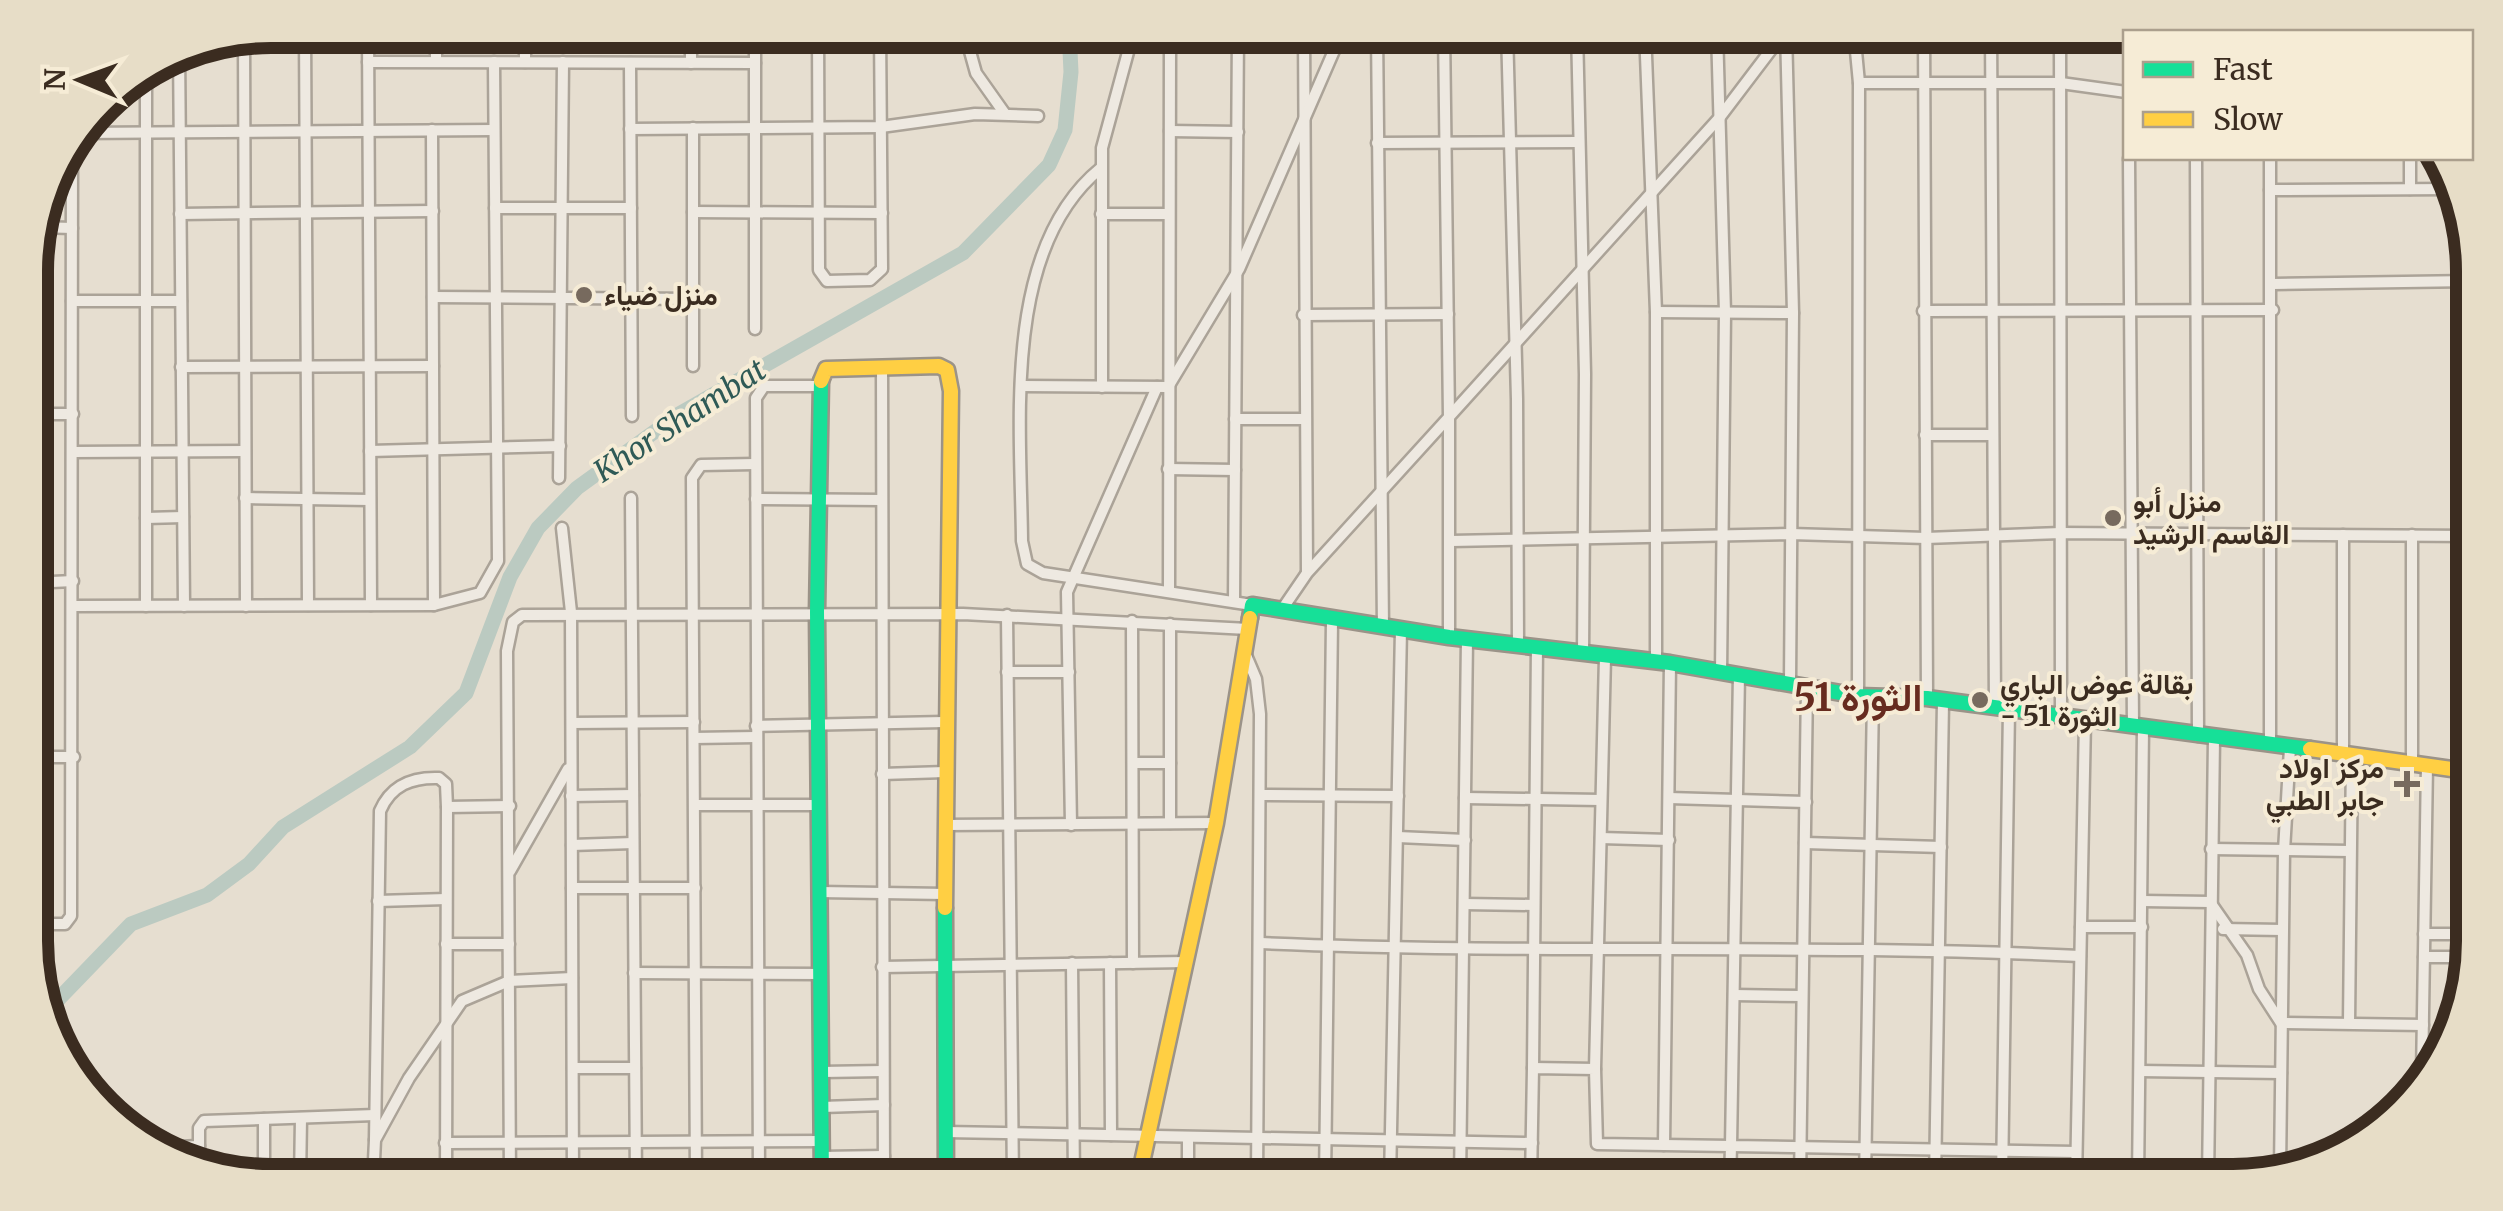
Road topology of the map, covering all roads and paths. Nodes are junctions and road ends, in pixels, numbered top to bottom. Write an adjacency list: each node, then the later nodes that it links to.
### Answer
1 (305, 48): 52 (street)
2 (368, 48): 29 (street)
3 (436, 48): 28 (street)
4 (525, 48): 31 (street)
5 (692, 48): 34 (street)
6 (755, 48): 35 (street)
7 (818, 48): 51 (street)
8 (880, 48): 47 (street)
9 (969, 48): 43 (street)
10 (1129, 48): 70 (street)
11 (1170, 48): 58 (street)
12 (1238, 48): 60 (street)
13 (1304, 48): 46 (street)
14 (1335, 48): 46 (street)
15 (1377, 48): 62 (street)
16 (1444, 48): 63 (street)
17 (1507, 48): 64 (street)
18 (1577, 48): 65 (street)
19 (1646, 48): 75 (street)
20 (1718, 48): 45 (street)
21 (1772, 48): 45 (street)
22 (1786, 48): 114 (street)
23 (1856, 48): 37 (street)
24 (1924, 48): 40 (street)
25 (1992, 48): 39 (street)
26 (2060, 48): 38 (street)
27 (244, 50): 57 (street)
28 (436, 61): 29 (street); 30 (street)
29 (368, 62): 53 (street)
30 (494, 62): 31 (street); 55 (street)
31 (525, 62): 32 (street)
32 (563, 62): 33 (street); 77 (street)
33 (630, 63): 34 (street); 49 (street)
34 (692, 63): 35 (street)
35 (755, 63): 50 (street)
36 (178, 67): 56 (street)
37 (1860, 82): 40 (street); 168 (street)
38 (2060, 83): 39 (street); 42 (street); 106 (street)
39 (1991, 84): 40 (street); 105 (street)
40 (1923, 85): 104 (street)
41 (146, 86): 59 (street)
42 (2123, 92)
43 (1005, 114): 44 (street); 47 (street)
44 (1038, 116)
45 (1720, 116): 75 (street); 111 (street)
46 (1304, 123): 92 (street); 115 (street)
47 (881, 127): 51 (street); 87 (street)
48 (693, 128): 49 (street); 50 (street); 82 (street)
49 (630, 129): 78 (street)
50 (754, 129): 51 (street); 83 (street)
51 (818, 129): 85 (street)
52 (306, 130): 53 (street); 57 (street); 80 (street)
53 (368, 130): 54 (street); 81 (street)
54 (432, 130): 55 (street); 79 (street)
55 (494, 130): 76 (street)
56 (179, 131): 57 (street); 59 (street); 86 (street)
57 (244, 131): 84 (street)
58 (1170, 131): 60 (street); 89 (street)
59 (146, 132): 61 (street); 101 (street)
60 (1238, 132): 92 (street)
61 (96, 133)
62 (1377, 142): 63 (street); 112 (street)
63 (1445, 142): 64 (street); 113 (street)
64 (1510, 142): 65 (street); 117 (street)
65 (1579, 142): 93 (street)
66 (2128, 160): 107 (street)
67 (2196, 160): 108 (street)
68 (2270, 160): 74 (street)
69 (2410, 160): 72 (street)
70 (1101, 168): 88 (street); 126 (street)
71 (72, 169): 91 (street)
72 (2410, 189): 73 (street); 74 (street)
73 (2440, 189)
74 (2270, 190): 95 (street)
75 (1653, 191): 93 (street); 110 (street)
76 (495, 208): 77 (street); 98 (street)
77 (563, 208): 78 (street); 97 (street)
78 (631, 208): 99 (street)
79 (433, 211): 81 (street); 96 (street)
80 (306, 212): 81 (street); 84 (street); 120 (street)
81 (368, 212): 118 (street)
82 (693, 212): 83 (street); 100 (street)
83 (754, 212): 85 (street); 116 (street)
84 (244, 213): 86 (street); 119 (street)
85 (818, 213): 87 (street); 87 (street)
86 (180, 214): 102 (street)
87 (882, 214)
88 (1101, 214): 89 (street); 128 (street)
89 (1169, 214): 127 (street)
90 (52, 228): 91 (street)
91 (72, 228): 103 (street)
92 (1240, 269): 127 (street); 134 (street)
93 (1581, 271): 117 (street); 173 (street)
94 (2456, 282): 95 (street)
95 (2272, 284): 109 (street)
96 (433, 297): 98 (street); 121 (street)
97 (562, 297): 98 (street); 99 (street); 137 (street)
98 (495, 298): 138 (street)
99 (630, 298): 100 (street); 131 (street)
100 (693, 300): 122 (street)
101 (146, 301): 102 (street); 103 (street); 140 (street)
102 (181, 301): 123 (street)
103 (72, 302): 130 (street)
104 (1923, 310): 105 (street); 135 (street)
105 (1992, 310): 106 (street); 136 (street)
106 (2060, 310): 107 (street); 160 (street)
107 (2129, 310): 108 (street); 162 (street)
108 (2196, 310): 109 (street); 163 (street)
109 (2273, 310): 165 (street)
110 (1656, 312): 111 (street); 171 (street)
111 (1725, 313): 114 (street); 167 (street)
112 (1379, 314): 113 (street); 115 (street); 149 (street)
113 (1448, 314): 132 (street)
114 (1792, 314): 161 (street)
115 (1303, 315): 133 (street)
116 (755, 329)
117 (1515, 346): 132 (street); 174 (street)
118 (370, 365): 120 (street); 121 (street); 143 (street)
119 (244, 366): 120 (street); 123 (street); 142 (street)
120 (307, 366): 152 (street)
121 (433, 366): 139 (street)
122 (693, 366)
123 (181, 367): 141 (street)
124 (882, 368): 125 (street); 156 (street); 197 (street)
125 (820, 386): 145 (street); 155 (street)
126 (1022, 386): 128 (street); 177 (street)
127 (1162, 386): 128 (street); 146 (street); 177 (street)
128 (1102, 387)
129 (48, 414): 130 (street)
130 (73, 414): 144 (street)
131 (632, 416)
132 (1449, 417): 149 (street); 175 (street)
133 (1305, 418): 134 (street); 176 (street)
134 (1235, 419): 147 (street)
135 (1925, 435): 136 (street); 172 (street)
136 (1992, 435): 164 (street)
137 (560, 446): 138 (street); 148 (street)
138 (497, 448): 139 (street); 184 (street)
139 (434, 450): 143 (street); 184 (street)
140 (146, 451): 141 (street); 144 (street); 158 (street)
141 (182, 451): 142 (street); 157 (street)
142 (245, 451): 150 (street)
143 (370, 451): 154 (street)
144 (73, 452): 178 (street)
145 (756, 464): 153 (street); 190 (street)
146 (1168, 468): 147 (street); 180 (street)
147 (1235, 470): 181 (street)
148 (559, 478)
149 (1380, 493): 176 (street); 203 (street)
150 (245, 498): 152 (street); 188 (street)
151 (631, 498): 193 (street)
152 (307, 499): 154 (street); 182 (street)
153 (756, 499): 155 (street); 194 (street)
154 (370, 500): 183 (street)
155 (819, 500): 156 (street); 195 (street)
156 (881, 500): 196 (street)
157 (183, 517): 158 (street); 187 (street)
158 (146, 518): 186 (street)
159 (562, 528): 192 (street)
160 (2061, 533): 162 (street); 164 (street); 224 (street)
161 (1791, 534): 167 (street); 168 (street); 218 (street)
162 (2130, 534): 163 (street); 232 (street)
163 (2197, 534): 165 (street); 234 (street)
164 (1994, 535): 172 (street); 223 (street)
165 (2272, 535): 166 (street); 237 (street)
166 (2342, 535): 169 (street); 239 (street)
167 (1726, 536): 171 (street); 216 (street)
168 (1858, 536): 172 (street); 220 (street)
169 (2412, 536): 170 (street); 245 (street)
170 (2456, 536)
171 (1657, 537): 173 (street); 213 (street)
172 (1926, 538): 221 (street)
173 (1584, 539): 174 (street); 211 (street)
174 (1518, 540): 175 (street); 208 (street)
175 (1451, 541): 206 (street)
176 (1307, 573): 191 (street)
177 (1071, 577): 180 (street); 199 (street)
178 (74, 581): 179 (street); 185 (street)
179 (48, 582)
180 (1169, 590): 181 (street)
181 (1234, 602): 189 (street)
182 (308, 605): 183 (street); 188 (street)
183 (371, 605): 184 (street)
184 (434, 605)
185 (74, 606): 186 (street); 241 (street)
186 (146, 606): 187 (street)
187 (184, 606): 188 (street)
188 (246, 606)
189 (1252, 606): 191 (street); 204 (street)
190 (694, 611): 193 (street); 194 (street); 227 (street)
191 (1281, 611): 200 (street)
192 (571, 612): 193 (street); 229 (street); 262 (street)
193 (633, 612): 226 (street)
194 (756, 612): 195 (street); 233 (street)
195 (817, 612): 196 (street); 231 (street)
196 (880, 613): 197 (street); 230 (street)
197 (946, 614): 198 (street); 228 (street)
198 (1007, 615): 199 (street); 214 (street)
199 (1068, 618): 201 (street); 215 (street)
200 (1332, 620): 203 (street); 252 (street)
201 (1132, 622): 202 (street); 243 (street)
202 (1170, 624): 204 (street); 244 (street)
203 (1383, 627): 205 (street)
204 (1248, 629): 210 (street)
205 (1401, 629): 206 (street); 253 (street)
206 (1449, 637): 207 (street)
207 (1467, 638): 208 (street); 254 (street)
208 (1518, 644): 209 (street)
209 (1537, 646): 211 (street); 256 (street)
210 (1244, 652): 250 (street); 267 (street)
211 (1583, 654): 212 (street)
212 (1605, 657): 213 (street); 257 (street)
213 (1663, 663): 216 (street); 255 (street)
214 (1006, 672): 215 (street); 268 (street)
215 (1069, 672): 269 (street)
216 (1721, 672): 217 (street)
217 (1738, 674): 218 (street); 258 (street)
218 (1790, 682): 219 (street)
219 (1807, 686): 220 (street); 259 (street)
220 (1866, 697): 221 (street); 278 (street)
221 (1926, 698): 222 (street)
222 (1943, 702): 223 (street); 279 (street)
223 (2002, 708): 224 (street); 317 (street)
224 (2060, 714): 225 (street)
225 (2085, 720): 232 (street); 297 (street)
226 (632, 722): 227 (street); 229 (street); 249 (street)
227 (694, 722): 235 (street)
228 (944, 722): 230 (street); 247 (street)
229 (572, 723): 242 (street)
230 (881, 723): 231 (street); 248 (street)
231 (818, 724): 233 (street); 261 (street)
232 (2138, 727): 234 (street); 291 (street)
233 (756, 731): 235 (street); 260 (street)
234 (2198, 736): 236 (street)
235 (694, 738): 263 (street)
236 (2214, 739): 237 (street); 280 (street)
237 (2270, 744): 238 (street)
238 (2290, 748): 239 (street); 281 (street)
239 (2348, 754): 245 (street); 282 (street)
240 (48, 757): 241 (street)
241 (74, 757): 296 (street)
242 (572, 762): 251 (street); 283 (street)
243 (1132, 763): 244 (street); 266 (street)
244 (1170, 763): 265 (street)
245 (2420, 764): 246 (street); 302 (street)
246 (2456, 770)
247 (945, 772): 248 (street); 270 (street)
248 (882, 774): 288 (street)
249 (633, 795): 251 (street); 275 (street)
250 (1262, 795): 252 (street); 304 (street)
251 (571, 796): 277 (street)
252 (1331, 796): 253 (street); 307 (street)
253 (1398, 796): 271 (street)
254 (1465, 798): 256 (street); 273 (street)
255 (1669, 798): 258 (street); 274 (street)
256 (1535, 800): 257 (street); 295 (street)
257 (1601, 800): 272 (street)
258 (1737, 800): 259 (street); 316 (street)
259 (1806, 802): 276 (street)
260 (756, 805): 261 (street); 263 (street); 330 (street)
261 (820, 805): 287 (street)
262 (510, 806): 264 (street); 283 (street)
263 (694, 806): 286 (street)
264 (448, 807): 290 (street); 292 (street)
265 (1170, 823): 266 (street); 267 (street)
266 (1133, 824): 269 (street); 324 (street)
267 (1216, 824): 321 (street)
268 (1009, 825): 269 (street); 270 (street); 325 (street)
269 (1071, 825)
270 (945, 826): 289 (street)
271 (1398, 838): 273 (street); 308 (street)
272 (1601, 838): 274 (street); 310 (street)
273 (1465, 840): 294 (street)
274 (1669, 840): 313 (street)
275 (633, 843): 277 (street); 285 (street)
276 (1805, 843): 278 (street); 314 (street)
277 (572, 845): 284 (street)
278 (1871, 845): 279 (street); 312 (street)
279 (1941, 847): 315 (street)
280 (2211, 849): 281 (street); 293 (street)
281 (2284, 851): 282 (street); 301 (street)
282 (2350, 852): 338 (street)
283 (510, 872): 306 (street)
284 (572, 888): 285 (street); 332 (street)
285 (634, 888): 286 (street); 328 (street)
286 (695, 888): 329 (street)
287 (820, 892): 288 (street); 331 (street)
288 (882, 893): 289 (street); 327 (street)
289 (945, 894): 326 (street)
290 (446, 899): 292 (street); 305 (street)
291 (2143, 900): 293 (street); 298 (street)
292 (378, 901): 352 (street)
293 (2210, 902): 299 (street); 300 (street)
294 (1464, 904): 295 (street); 309 (street)
295 (1534, 905): 311 (street)
296 (48, 924)
297 (2081, 926): 298 (street); 318 (street)
298 (2142, 928): 346 (street)
299 (2210, 928): 300 (street); 348 (street)
300 (2226, 929): 301 (street); 337 (street)
301 (2282, 930): 337 (street)
302 (2424, 934): 303 (street); 319 (street)
303 (2456, 934)
304 (1261, 942): 307 (street); 361 (street)
305 (446, 944): 306 (street); 336 (street)
306 (509, 944): 333 (street)
307 (1329, 946): 308 (street); 362 (street)
308 (1397, 947): 309 (street); 364 (street)
309 (1464, 947): 311 (street); 365 (street)
310 (1599, 948): 311 (street); 313 (street); 344 (street)
311 (1533, 949): 343 (street)
312 (1869, 949): 314 (street); 315 (street); 379 (street)
313 (1668, 950): 316 (street); 373 (street)
314 (1804, 950): 316 (street); 335 (street)
315 (1939, 951): 317 (street); 380 (street)
316 (1733, 952): 334 (street)
317 (2005, 953): 318 (street); 382 (street)
318 (2080, 956): 383 (street)
319 (2424, 956): 320 (street); 339 (street)
320 (2455, 957)
321 (1186, 962): 324 (street); 359 (street)
322 (1072, 963): 323 (street); 325 (street); 357 (street)
323 (1110, 963): 324 (street); 358 (street)
324 (1133, 963)
325 (1009, 964): 326 (street); 356 (street)
326 (945, 965): 327 (street); 355 (street)
327 (882, 967): 345 (street)
328 (634, 973): 329 (street); 342 (street)
329 (695, 974): 330 (street); 371 (street)
330 (757, 974): 331 (street); 368 (street)
331 (821, 974): 347 (street)
332 (572, 978): 333 (street); 341 (street)
333 (510, 981): 336 (street); 367 (street)
334 (1734, 995): 335 (street); 375 (street)
335 (1802, 996): 377 (street)
336 (448, 1021): 363 (street); 366 (street)
337 (2281, 1023): 338 (street); 349 (street)
338 (2349, 1023): 339 (street)
339 (2423, 1024): 340 (street)
340 (2422, 1056)
341 (573, 1068): 342 (street); 369 (street)
342 (636, 1068): 370 (street)
343 (1532, 1068): 344 (street); 372 (street)
344 (1595, 1070): 373 (street)
345 (883, 1071): 347 (street); 350 (street)
346 (2140, 1071): 348 (street); 396 (street)
347 (822, 1072): 351 (street)
348 (2208, 1072): 349 (street); 397 (street)
349 (2280, 1073): 385 (street)
350 (884, 1105): 351 (street); 384 (street)
351 (822, 1107): 378 (street)
352 (375, 1115): 353 (street); 363 (street)
353 (301, 1118): 354 (street); 399 (street)
354 (264, 1119): 374 (street); 398 (street)
355 (945, 1132): 356 (street); 409 (street)
356 (1012, 1133): 357 (street); 410 (street)
357 (1074, 1134): 358 (street); 411 (street)
358 (1111, 1135): 359 (street)
359 (1147, 1136): 360 (street); 412 (street)
360 (1188, 1138): 361 (street); 413 (street)
361 (1257, 1138): 362 (street); 414 (street)
362 (1326, 1138): 364 (street); 386 (street)
363 (375, 1140): 400 (street)
364 (1391, 1140): 365 (street); 387 (street)
365 (1461, 1141): 372 (street); 388 (street)
366 (446, 1143): 367 (street); 401 (street)
367 (510, 1143): 369 (street); 402 (street)
368 (758, 1143): 371 (street); 378 (street); 406 (street)
369 (573, 1144): 370 (street); 403 (street)
370 (636, 1144): 371 (street); 404 (street)
371 (696, 1144): 405 (street)
372 (1532, 1144): 389 (street)
373 (1664, 1145): 375 (street)
374 (199, 1146): 376 (street); 381 (street)
375 (1731, 1146): 377 (street); 390 (street)
376 (187, 1147)
377 (1800, 1148): 379 (street); 391 (street)
378 (822, 1149): 384 (street); 407 (street)
379 (1866, 1149): 380 (street); 392 (street)
380 (1936, 1151): 382 (street); 393 (street)
381 (199, 1152)
382 (2002, 1152): 383 (street); 394 (street)
383 (2075, 1152): 395 (street)
384 (884, 1156): 408 (street)
385 (2280, 1158)
386 (1325, 1163)
387 (1390, 1163)
388 (1460, 1163)
389 (1531, 1163)
390 (1731, 1163)
391 (1800, 1163)
392 (1866, 1163)
393 (1936, 1163)
394 (2002, 1163)
395 (2075, 1163)
396 (2138, 1163)
397 (2208, 1163)
398 (264, 1164)
399 (300, 1164)
400 (374, 1164)
401 (446, 1164)
402 (510, 1164)
403 (573, 1164)
404 (636, 1164)
405 (696, 1164)
406 (759, 1164)
407 (822, 1164)
408 (884, 1164)
409 (946, 1164)
410 (1012, 1164)
411 (1074, 1164)
412 (1141, 1164)
413 (1188, 1164)
414 (1257, 1164)

